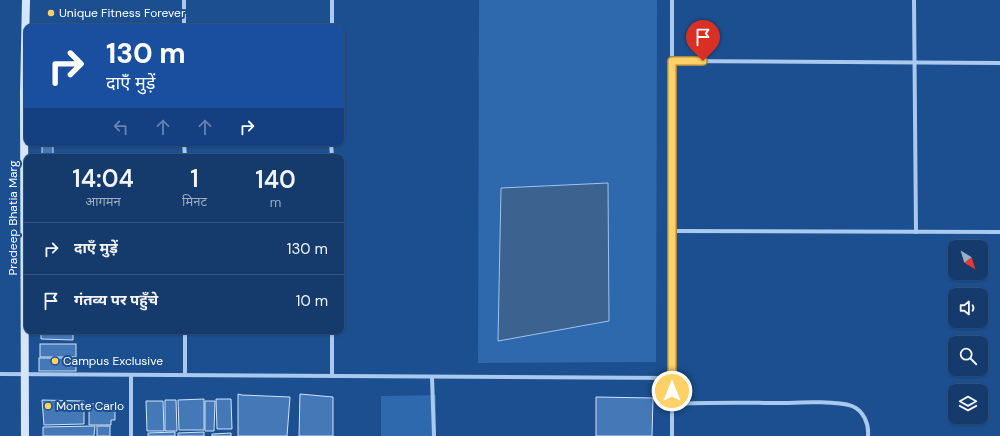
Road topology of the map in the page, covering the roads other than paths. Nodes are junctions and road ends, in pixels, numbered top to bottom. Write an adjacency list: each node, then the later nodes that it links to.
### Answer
1 (26, 0): 6 (street, Pradeep Bhatia Marg)
2 (184, 0): 7 (street)
3 (332, 0): 8 (street)
4 (672, 0): 9 (street)
5 (914, 0): 10 (street)
6 (26, 24)
7 (184, 24)
8 (332, 24)
9 (672, 61): 10 (street); 12 (street)
10 (915, 62): 11 (street); 13 (street)
11 (1000, 63)
12 (672, 231): 13 (street); 24 (street)
13 (916, 232): 14 (street)
14 (1000, 232)
15 (25, 334): 19 (street, Pradeep Bhatia Marg)
16 (185, 334): 21 (street)
17 (332, 334): 22 (street)
18 (0, 374): 19 (street)
19 (25, 374): 20 (street); 26 (street, Pradeep Bhatia Marg)
20 (130, 375): 21 (street); 27 (street)
21 (185, 375): 22 (street)
22 (332, 376): 23 (street)
23 (432, 377): 24 (street); 28 (street)
24 (672, 378): 25 (street)
25 (672, 404): 29 (street); 30 (street)
26 (25, 436)
27 (131, 436)
28 (434, 436)
29 (672, 436)
30 (868, 436)

